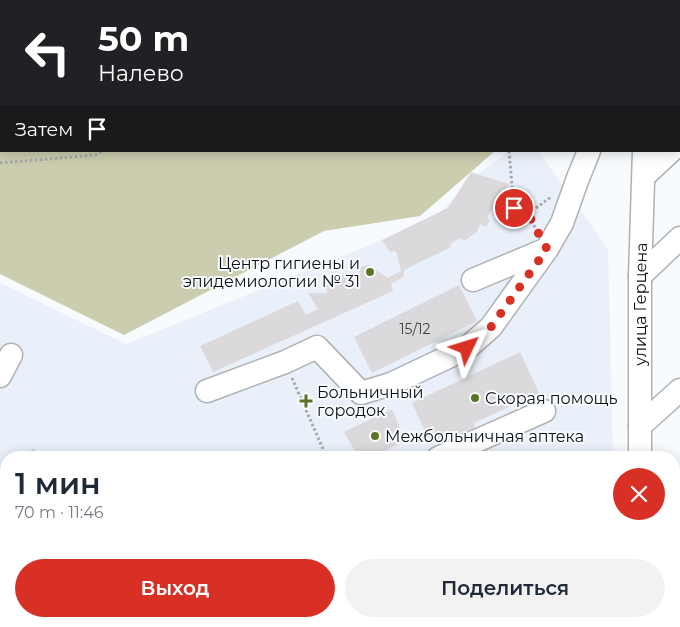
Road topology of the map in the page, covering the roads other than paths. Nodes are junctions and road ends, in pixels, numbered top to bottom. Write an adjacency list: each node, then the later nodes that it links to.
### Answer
1 (589, 152): 6 (street)
2 (644, 152): 4 (street, улица Герцена)
3 (670, 152): 4 (street)
4 (644, 176): 7 (street, улица Герцена)
5 (680, 238): 7 (street)
6 (547, 249): 8 (street); 12 (street)
7 (640, 276): 14 (street, улица Герцена)
8 (473, 280)
9 (11, 355): 10 (street)
10 (0, 376)
11 (680, 390): 14 (street)
12 (207, 391)
13 (544, 410): 15 (street)
14 (640, 426): 16 (street, улица Герцена)
15 (453, 451)
16 (640, 451)

